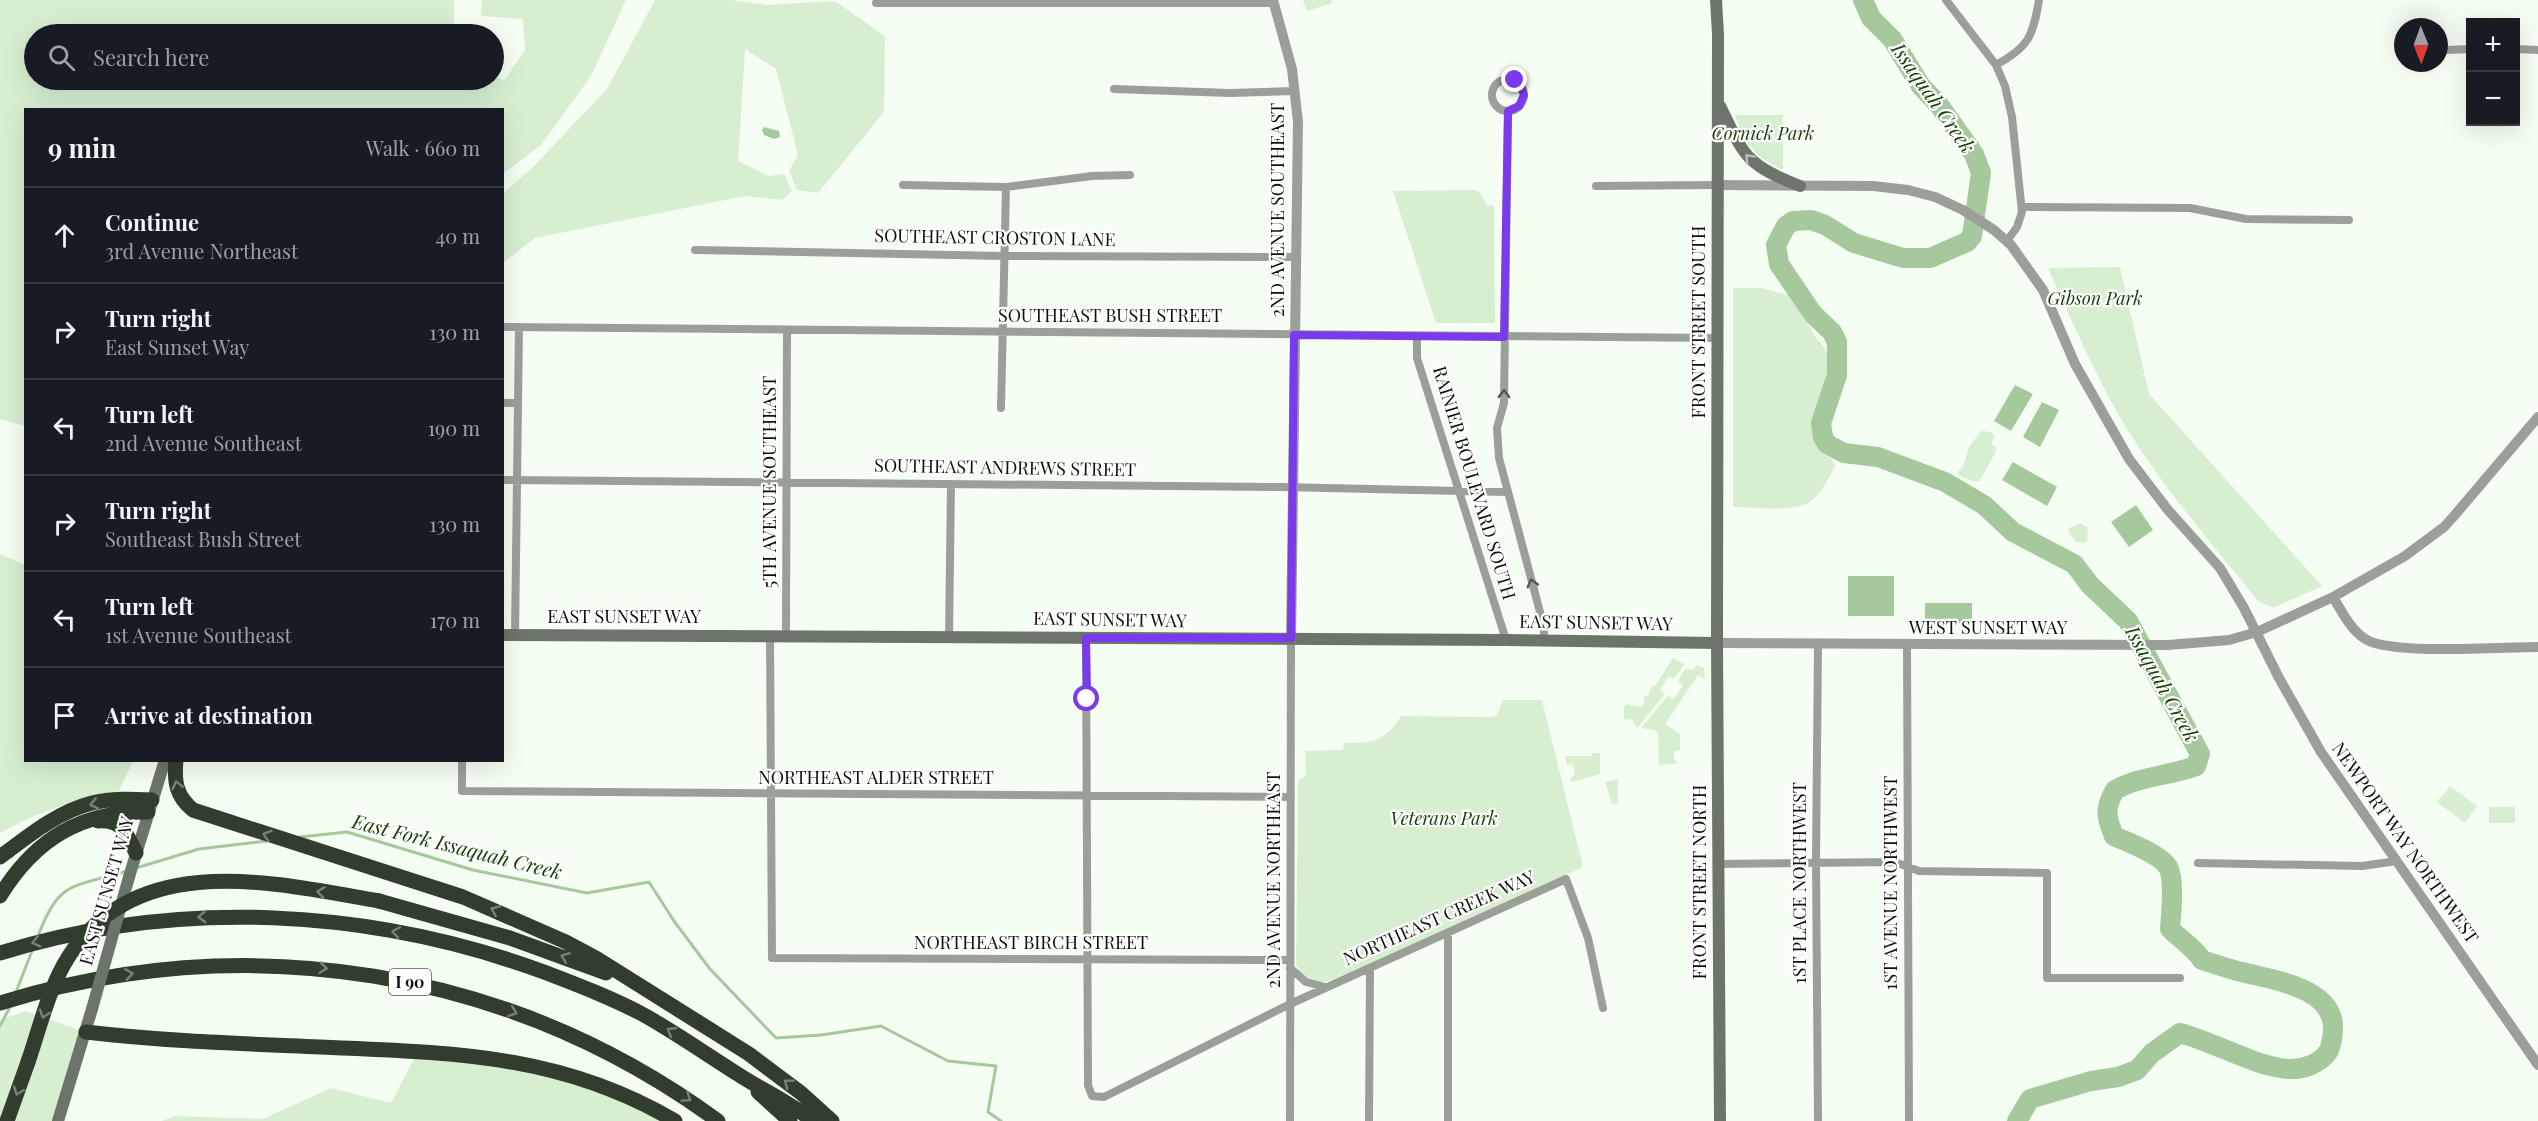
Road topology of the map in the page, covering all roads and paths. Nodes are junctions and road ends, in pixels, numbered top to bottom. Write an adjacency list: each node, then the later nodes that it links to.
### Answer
1 (1024, 0): 7 (street)
2 (1716, 0): 15 (main road, FRONT STREET SOUTH)
3 (1946, 0): 12 (street)
4 (2039, 0): 12 (street)
5 (1274, 2): 7 (street); 14 (street, 2ND AVENUE SOUTHEAST)
6 (876, 3): 7 (street)
7 (1038, 3)
8 (2520, 48): 11 (street)
9 (2466, 49): 10 (street)
10 (2448, 50)
11 (2538, 50)
12 (1996, 65): 23 (street)
13 (1114, 89): 14 (street)
14 (1295, 91): 28 (street, 2ND AVENUE SOUTHEAST)
15 (1718, 102): 19 (main road, FRONT STREET SOUTH); 21 (main road, one-way to 15)
16 (1508, 111): 35 (street)
17 (1130, 175): 22 (street)
18 (903, 185): 22 (street)
19 (1717, 185): 20 (street); 21 (street, NEWPORT WAY NORTHWEST); 36 (main road, FRONT STREET SOUTH)
20 (1596, 186)
21 (1800, 186): 25 (street, NEWPORT WAY NORTHWEST)
22 (1006, 187): 27 (street)
23 (2022, 207): 24 (street); 25 (street)
24 (2349, 220)
25 (2007, 241): 49 (street, NEWPORT WAY NORTHWEST)
26 (695, 250): 27 (street, SOUTHEAST CROSTON LANE)
27 (1004, 256): 28 (street, SOUTHEAST CROSTON LANE); 32 (street)
28 (1295, 257): 33 (street, 2ND AVENUE SOUTHEAST)
29 (504, 327): 30 (street, SOUTHEAST BUSH STREET)
30 (519, 327): 31 (street, SOUTHEAST BUSH STREET); 38 (street)
31 (787, 330): 32 (street, SOUTHEAST BUSH STREET); 43 (street, 5TH AVENUE SOUTHEAST)
32 (1004, 332): 33 (street, SOUTHEAST BUSH STREET); 39 (street)
33 (1294, 335): 34 (street, SOUTHEAST BUSH STREET); 45 (street, 2ND AVENUE SOUTHEAST)
34 (1417, 336): 35 (street, SOUTHEAST BUSH STREET); 46 (street, RAINIER BOULEVARD SOUTH)
35 (1504, 337): 36 (street, SOUTHEAST BUSH STREET); 47 (street, one-way to 35)
36 (1717, 338): 58 (main road, FRONT STREET SOUTH)
37 (504, 403): 38 (street)
38 (518, 403): 42 (street)
39 (1001, 408)
40 (2538, 417): 48 (street, WEST SUNSET WAY)
41 (504, 480): 42 (street, SOUTHEAST ANDREWS STREET)
42 (517, 480): 43 (street, SOUTHEAST ANDREWS STREET); 50 (street)
43 (787, 482): 44 (street, SOUTHEAST ANDREWS STREET); 52 (street, 5TH AVENUE SOUTHEAST)
44 (951, 484): 45 (street, SOUTHEAST ANDREWS STREET); 53 (street)
45 (1292, 487): 46 (street, SOUTHEAST ANDREWS STREET); 55 (street, 2ND AVENUE SOUTHEAST)
46 (1460, 489): 47 (street, SOUTHEAST ANDREWS STREET); 56 (street, RAINIER BOULEVARD SOUTH)
47 (1506, 492): 57 (street, one-way to 47)
48 (2333, 597): 49 (street, WEST SUNSET WAY); 61 (street)
49 (2257, 632): 60 (street, WEST SUNSET WAY); 73 (street, NEWPORT WAY NORTHWEST)
50 (509, 635): 51 (main road, EAST SUNSET WAY)
51 (770, 635): 52 (main road, EAST SUNSET WAY); 65 (street)
52 (786, 635): 53 (main road, EAST SUNSET WAY)
53 (949, 637): 54 (main road, EAST SUNSET WAY)
54 (1086, 638): 55 (main road, EAST SUNSET WAY); 66 (street)
55 (1291, 638): 56 (main road, EAST SUNSET WAY); 67 (street, 2ND AVENUE NORTHEAST)
56 (1506, 640): 57 (main road, EAST SUNSET WAY)
57 (1544, 640): 58 (main road, EAST SUNSET WAY)
58 (1717, 643): 59 (street, WEST SUNSET WAY); 75 (main road, FRONT STREET NORTH)
59 (1818, 645): 60 (street, WEST SUNSET WAY); 72 (street, 1ST PLACE NORTHWEST)
60 (1907, 645): 76 (street, 1ST AVENUE NORTHWEST)
61 (2538, 647)
62 (164, 762): 68 (main road, EAST SUNSET WAY)
63 (176, 762): 84 (highway, one-way to 63)
64 (462, 762): 65 (street, NORTHEAST ALDER STREET)
65 (771, 794): 66 (street, NORTHEAST ALDER STREET); 80 (street, NORTHEAST BIRCH STREET)
66 (1087, 795): 67 (street, NORTHEAST ALDER STREET); 80 (street)
67 (1291, 797): 81 (street, 2ND AVENUE NORTHEAST)
68 (150, 806): 69 (highway); 70 (main road, EAST SUNSET WAY); 71 (highway, one-way to 71)
69 (86, 822): 70 (highway); 77 (highway)
70 (138, 846): 89 (main road, EAST SUNSET WAY, bridge)
71 (0, 857)
72 (1816, 861): 75 (street); 76 (street); 105 (street, 1ST PLACE NORTHWEST)
73 (2397, 861): 74 (street); 91 (street, NEWPORT WAY NORTHWEST)
74 (2198, 863)
75 (1718, 864): 104 (main road, FRONT STREET NORTH)
76 (1906, 866): 83 (street); 106 (street, 1ST AVENUE NORTHWEST)
77 (0, 896)
78 (1448, 933): 82 (street, NORTHEAST CREEK WAY); 88 (street, NORTHEAST CREEK WAY); 103 (street)
79 (0, 953): 92 (highway, one-way to 79)
80 (1088, 960): 81 (street, NORTHEAST BIRCH STREET); 87 (street, NORTHEAST CREEK WAY)
81 (1290, 964): 85 (street); 87 (street, 2ND AVENUE NORTHEAST)
82 (1370, 968): 85 (street, NORTHEAST CREEK WAY); 102 (street)
83 (2180, 978)
84 (639, 986): 93 (highway, one-way to 93, bridge); 100 (highway, one-way to 84)
85 (1325, 988): 87 (street, NORTHEAST CREEK WAY)
86 (0, 1003): 97 (highway, I 90, one-way to 97)
87 (1290, 1004): 101 (street, 2ND AVENUE NORTHEAST)
88 (1603, 1008)
89 (86, 1032): 90 (highway); 94 (main road, EAST SUNSET WAY)
90 (113, 1035): 95 (highway); 96 (highway)
91 (2538, 1065)
92 (738, 1074): 98 (highway); 99 (highway)
93 (7, 1121)
94 (58, 1121)
95 (675, 1121)
96 (687, 1121)
97 (718, 1121)
98 (790, 1121)
99 (813, 1121)
100 (832, 1121)
101 (1290, 1121)
102 (1370, 1121)
103 (1448, 1121)
104 (1720, 1121)
105 (1818, 1121)
106 (1909, 1121)

